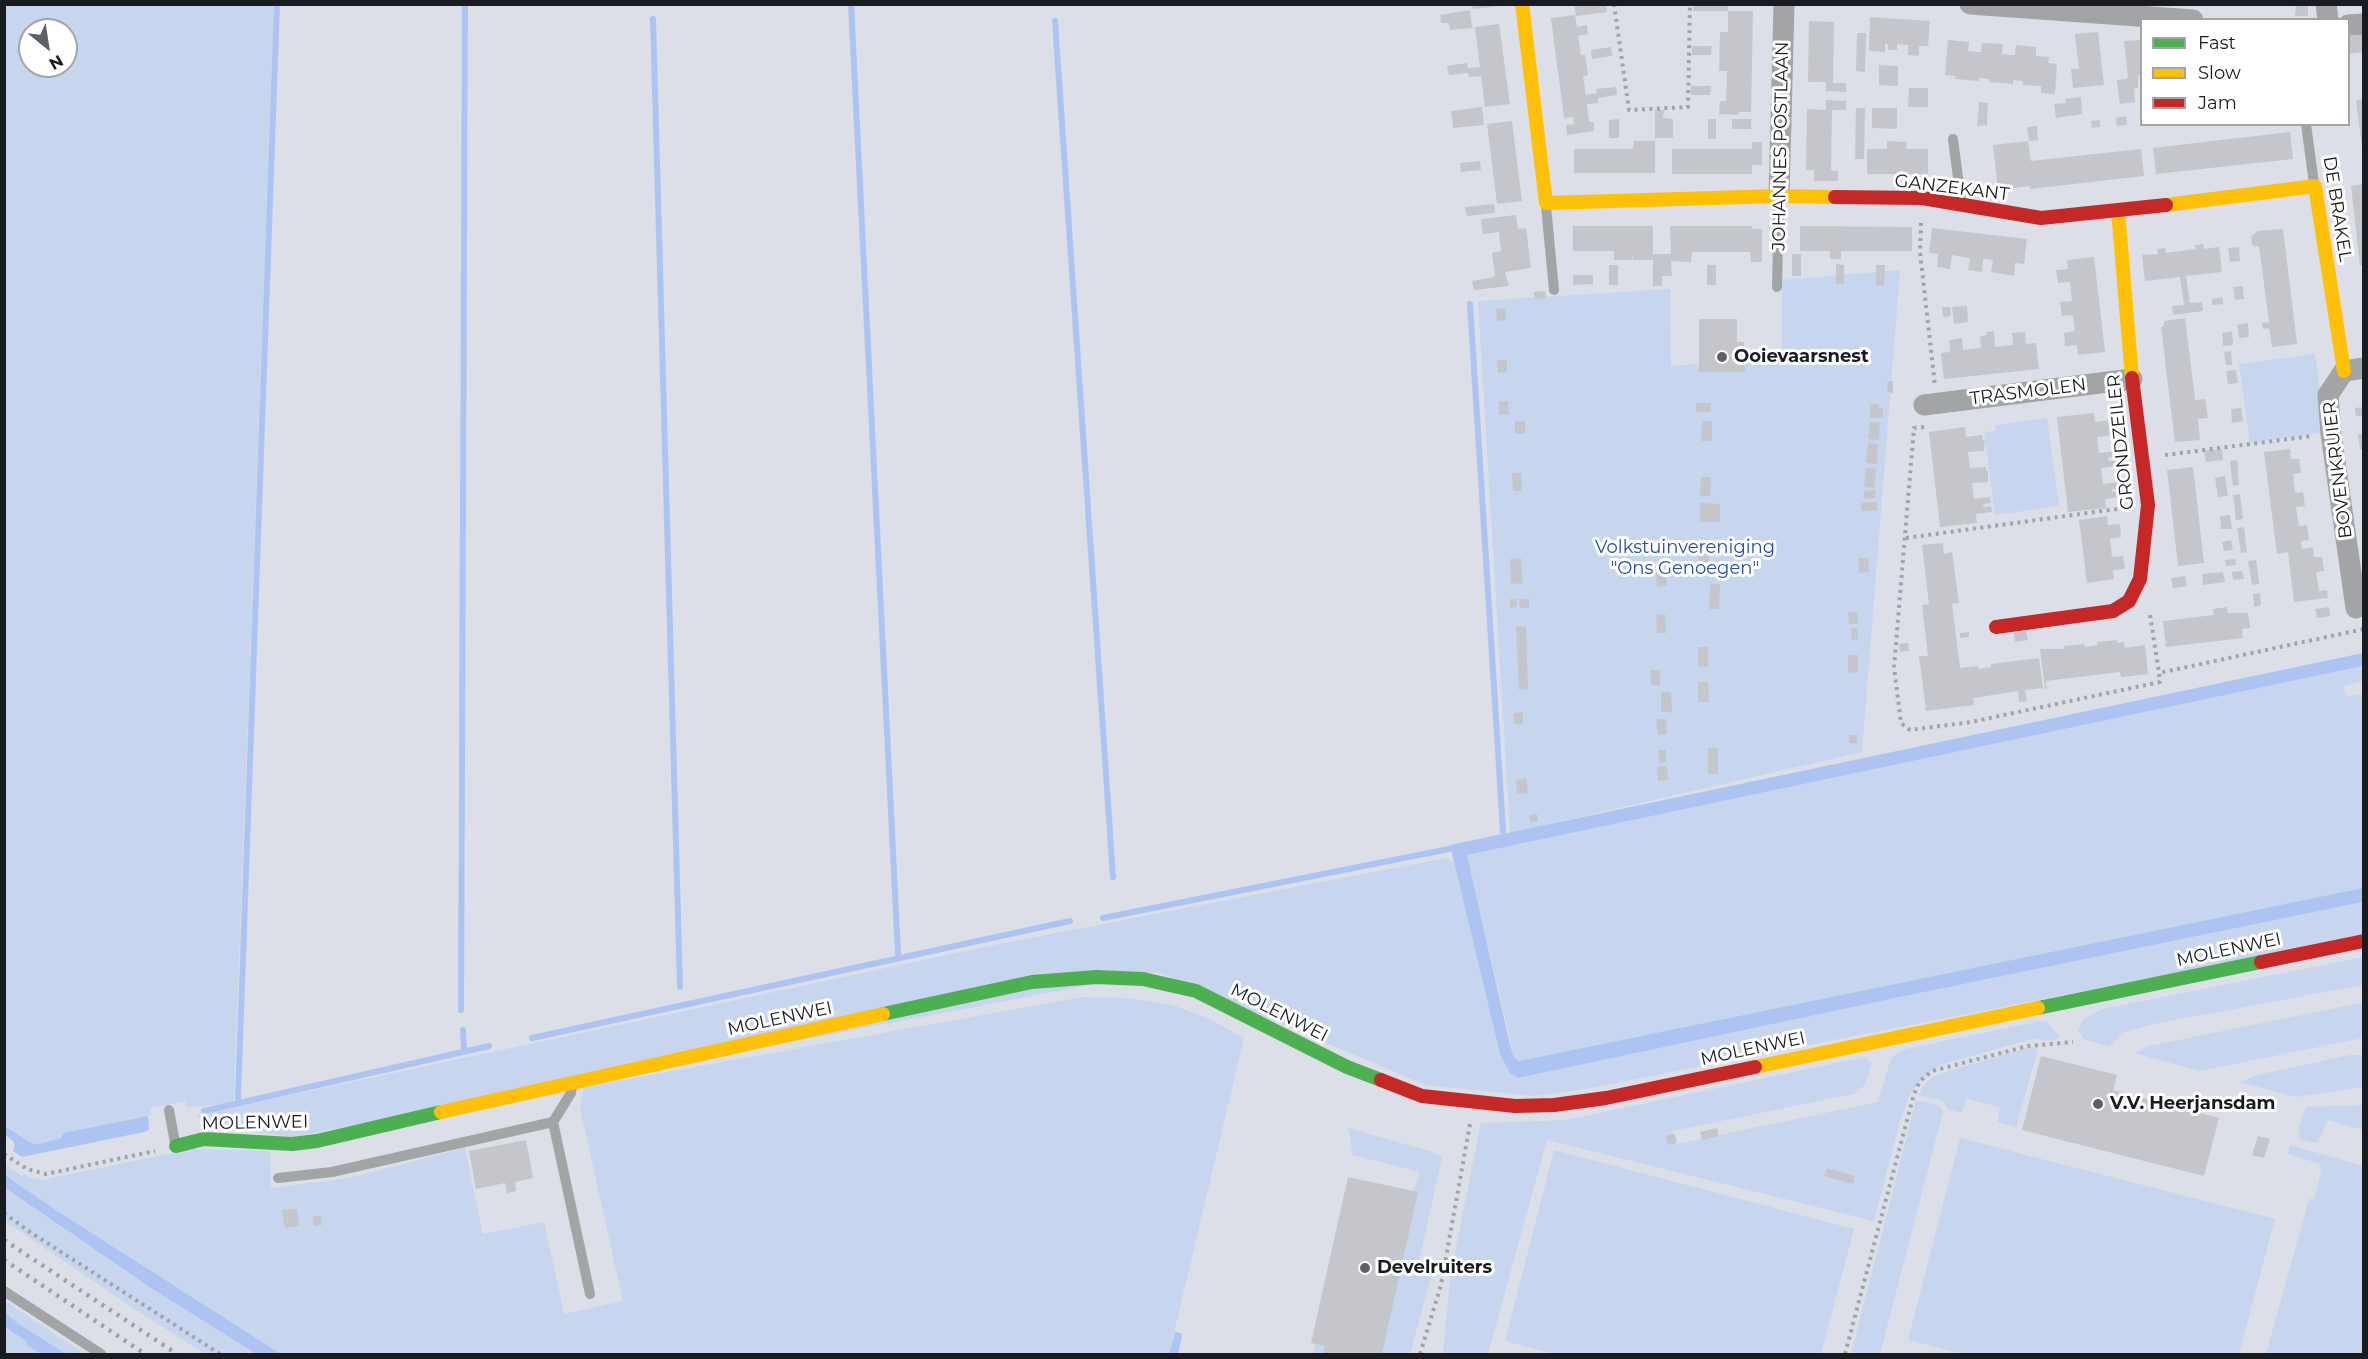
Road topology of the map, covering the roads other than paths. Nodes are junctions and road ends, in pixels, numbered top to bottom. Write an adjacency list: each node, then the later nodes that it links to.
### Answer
1 (1522, 4): 10 (street)
2 (1784, 4): 9 (street, JOHANNES POSTLAAN)
3 (1970, 4): 4 (street)
4 (2064, 8): 5 (street)
5 (2172, 18)
6 (2306, 126): 8 (lane, DE BRAKEL)
7 (1953, 139): 11 (lane)
8 (2315, 186): 12 (street, GANZEKANT); 15 (street, DE BRAKEL)
9 (1779, 196): 10 (street, GANZEKANT); 11 (street, GANZEKANT); 13 (lane, JOHANNES POSTLAAN)
10 (1546, 202): 14 (lane)
11 (1961, 204): 12 (street, GANZEKANT)
12 (2118, 211): 16 (street, GRONDZEILER)
13 (1778, 287)
14 (1554, 290)
15 (2354, 370): 18 (street, BOVENKRUIER)
16 (2132, 379): 17 (street, TRASMOLEN); 19 (street, GRONDZEILER)
17 (1924, 405)
18 (2356, 608)
19 (1996, 627)
20 (2364, 941): 21 (street, MOLENWEI)
21 (572, 1083): 23 (lane); 24 (street, MOLENWEI)
22 (169, 1110): 24 (lane)
23 (553, 1122): 25 (lane); 27 (lane)
24 (176, 1146)
25 (278, 1178)
26 (4, 1291): 28 (lane)
27 (590, 1294)
28 (101, 1354)

